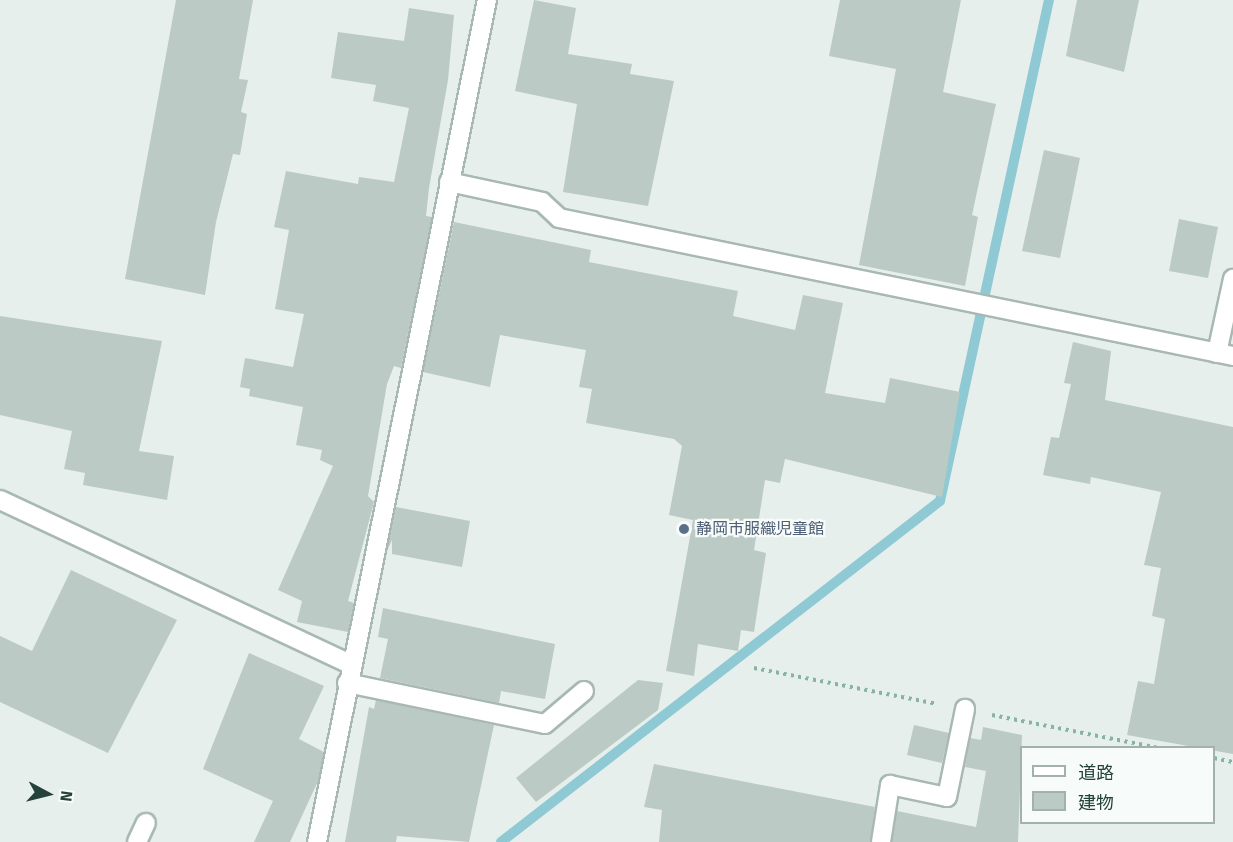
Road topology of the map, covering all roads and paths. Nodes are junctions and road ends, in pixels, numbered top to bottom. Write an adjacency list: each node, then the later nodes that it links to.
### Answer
1 (487, 0): 2 (street)
2 (449, 182): 4 (street); 6 (street)
3 (1233, 279): 4 (street)
4 (1225, 355)
5 (0, 500): 6 (street)
6 (350, 664): 7 (street)
7 (347, 683): 8 (street); 14 (street)
8 (584, 692)
9 (965, 709): 15 (street)
10 (1215, 758): 11 (path)
11 (1233, 762)
12 (146, 823): 13 (street)
13 (137, 842)
14 (317, 842)
15 (881, 842)

